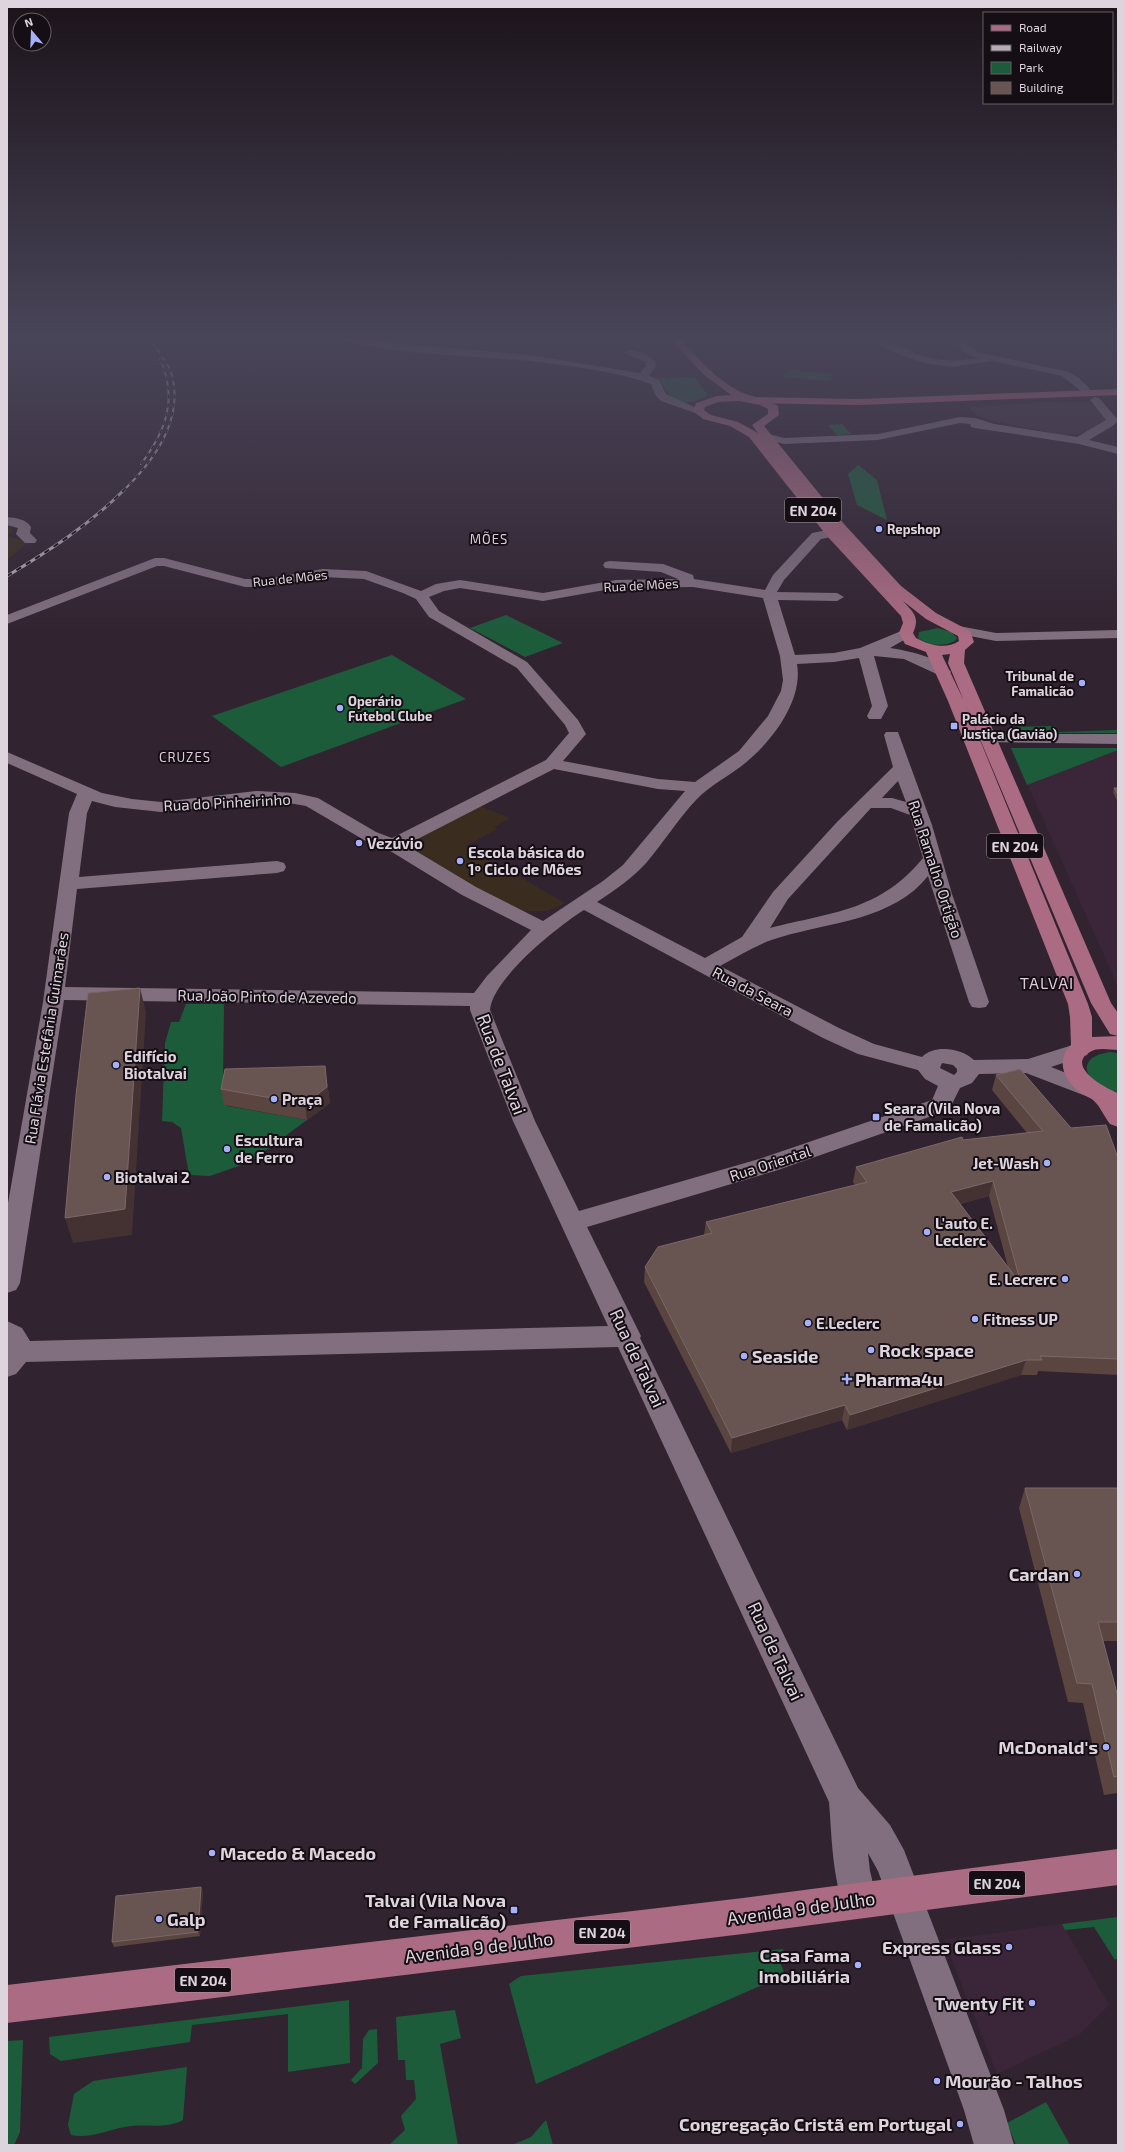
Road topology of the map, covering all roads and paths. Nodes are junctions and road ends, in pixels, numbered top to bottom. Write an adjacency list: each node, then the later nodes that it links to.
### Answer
1 (754, 436): 10 (main road, EN 204)
2 (766, 436): 7 (main road, EN 204)
3 (881, 436): 7 (street)
4 (1052, 436): 6 (street)
5 (1087, 436): 6 (street)
6 (1079, 441): 8 (street)
7 (779, 444): 18 (main road, EN 204)
8 (1118, 451)
9 (7, 521): 11 (street)
10 (832, 533): 14 (street); 19 (main road, EN 204)
11 (30, 540)
12 (610, 565): 13 (street)
13 (693, 583): 14 (street, Rua de Mões); 15 (street, Rua de Mões)
14 (769, 594): 16 (street, Rua de Mões); 25 (street, Rua de Talvai)
15 (420, 596): 17 (street, Rua de Mões); 32 (street)
16 (837, 597)
17 (7, 620)
18 (956, 628): 19 (main road); 21 (street); 22 (main road, EN 204)
19 (908, 631): 23 (main road); 24 (street)
20 (1118, 634): 21 (street)
21 (996, 637): 22 (street)
22 (960, 647): 23 (main road); 29 (main road, EN 204)
23 (932, 649): 26 (main road, EN 204)
24 (865, 652): 25 (street); 26 (street); 27 (street)
25 (788, 659): 34 (street, Rua de Talvai)
26 (943, 672): 55 (main road, EN 204)
27 (875, 716)
28 (892, 735): 33 (street, Rua Ramalho Ortigão)
29 (989, 739): 30 (street); 53 (main road, EN 204)
30 (1118, 739)
31 (7, 757): 35 (street, Rua do Pinheirinho)
32 (552, 764): 34 (street); 38 (street)
33 (902, 768): 36 (street); 37 (street, Rua Ramalho Ortigão)
34 (698, 787): 44 (street, Rua de Talvai)
35 (86, 794): 38 (street, Rua do Pinheirinho); 41 (street, Rua Flávia Estefânia Guimarães)
36 (866, 803): 37 (street); 45 (street)
37 (918, 811): 39 (street, Rua Ramalho Ortigão)
38 (393, 845): 47 (street, Rua do Pinheirinho)
39 (933, 858): 42 (street); 43 (street, Rua Ramalho Ortigão)
40 (277, 867): 41 (street)
41 (68, 884): 50 (street, Rua Flávia Estefânia Guimarães)
42 (907, 889): 43 (street); 46 (street)
43 (943, 894): 52 (street, Rua Ramalho Ortigão)
44 (583, 902): 47 (street, Rua de Talvai); 49 (street, Rua da Seara)
45 (771, 910): 46 (street); 48 (street)
46 (814, 924): 48 (street)
47 (544, 929): 51 (street, Rua de Talvai)
48 (749, 942): 49 (street)
49 (706, 966): 56 (street, Rua da Seara)
50 (54, 993): 51 (street, Rua João Pinto de Azevedo); 63 (street, Rua Flávia Estefânia Guimarães)
51 (480, 1000): 62 (street, Rua de Talvai)
52 (979, 1002)
53 (1118, 1028)
54 (1118, 1043): 55 (main road)
55 (1080, 1049): 57 (street); 60 (main road, EN 204)
56 (928, 1066): 58 (street); 59 (street, Rua da Seara)
57 (1029, 1066): 58 (street); 60 (street)
58 (968, 1067): 59 (street)
59 (948, 1081): 62 (street, Rua Oriental)
60 (1104, 1097): 61 (main road, EN 204)
61 (1118, 1119)
62 (572, 1222): 64 (street, Rua de Talvai)
63 (7, 1284)
64 (628, 1336): 65 (street); 66 (street, Rua de Talvai)
65 (11, 1350)
66 (846, 1800): 68 (street, Rua de Talvai); 69 (street, Rua de Talvai)
67 (1118, 1867): 68 (main road, Avenida 9 de Julho / EN 204)
68 (904, 1894): 69 (main road, Avenida 9 de Julho / EN 204); 71 (street, Rua de Talvai)
69 (859, 1900): 70 (main road, Avenida 9 de Julho / EN 204)
70 (7, 2004)
71 (994, 2145)

